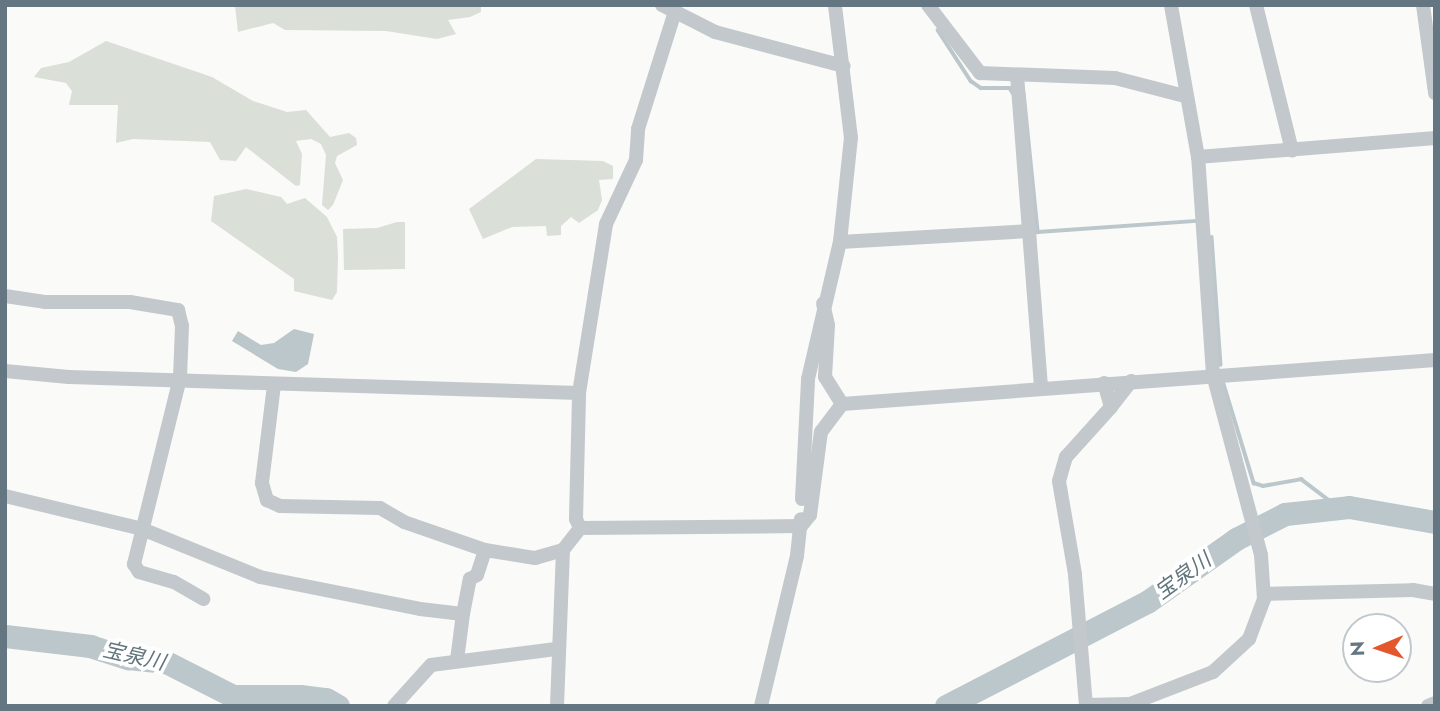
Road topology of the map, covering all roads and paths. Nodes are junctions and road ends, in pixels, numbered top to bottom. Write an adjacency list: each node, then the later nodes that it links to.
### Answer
1 (835, 5): 7 (street)
2 (928, 5): 8 (street)
3 (1171, 5): 10 (street)
4 (1256, 5): 12 (street)
5 (1423, 5): 9 (street)
6 (669, 8): 7 (street); 26 (street)
7 (844, 66): 15 (street)
8 (1017, 75): 10 (street); 14 (street)
9 (1435, 93)
10 (1185, 96): 13 (street)
11 (1435, 138): 12 (street)
12 (1292, 151): 13 (street)
13 (1198, 157): 20 (street)
14 (1029, 231): 15 (street); 25 (street)
15 (840, 242): 17 (street)
16 (5, 296): 21 (street)
17 (823, 304): 27 (street); 30 (street)
18 (1435, 360): 20 (street)
19 (5, 371): 21 (street)
20 (1213, 375): 22 (street); 35 (street)
21 (180, 378): 24 (street); 32 (street)
22 (1131, 381): 23 (street); 28 (street)
23 (1104, 383): 25 (street); 28 (street)
24 (274, 385): 26 (street); 33 (street)
25 (1041, 388): 27 (street)
26 (579, 393): 31 (street)
27 (842, 404): 30 (street)
28 (1111, 407): 45 (street)
29 (5, 496): 32 (street)
30 (801, 526): 31 (street); 44 (street)
31 (580, 528): 34 (street)
32 (142, 529): 37 (street); 38 (street)
33 (485, 550): 34 (street); 38 (street)
34 (563, 550): 39 (street)
35 (1265, 594): 36 (street); 45 (street)
36 (1435, 594)
37 (203, 598)
38 (463, 614): 40 (street)
39 (556, 649): 40 (street); 43 (street)
40 (457, 660): 42 (street)
41 (1435, 703): 46 (street)
42 (394, 706)
43 (557, 706)
44 (761, 706)
45 (1086, 706)
46 (1428, 706)

